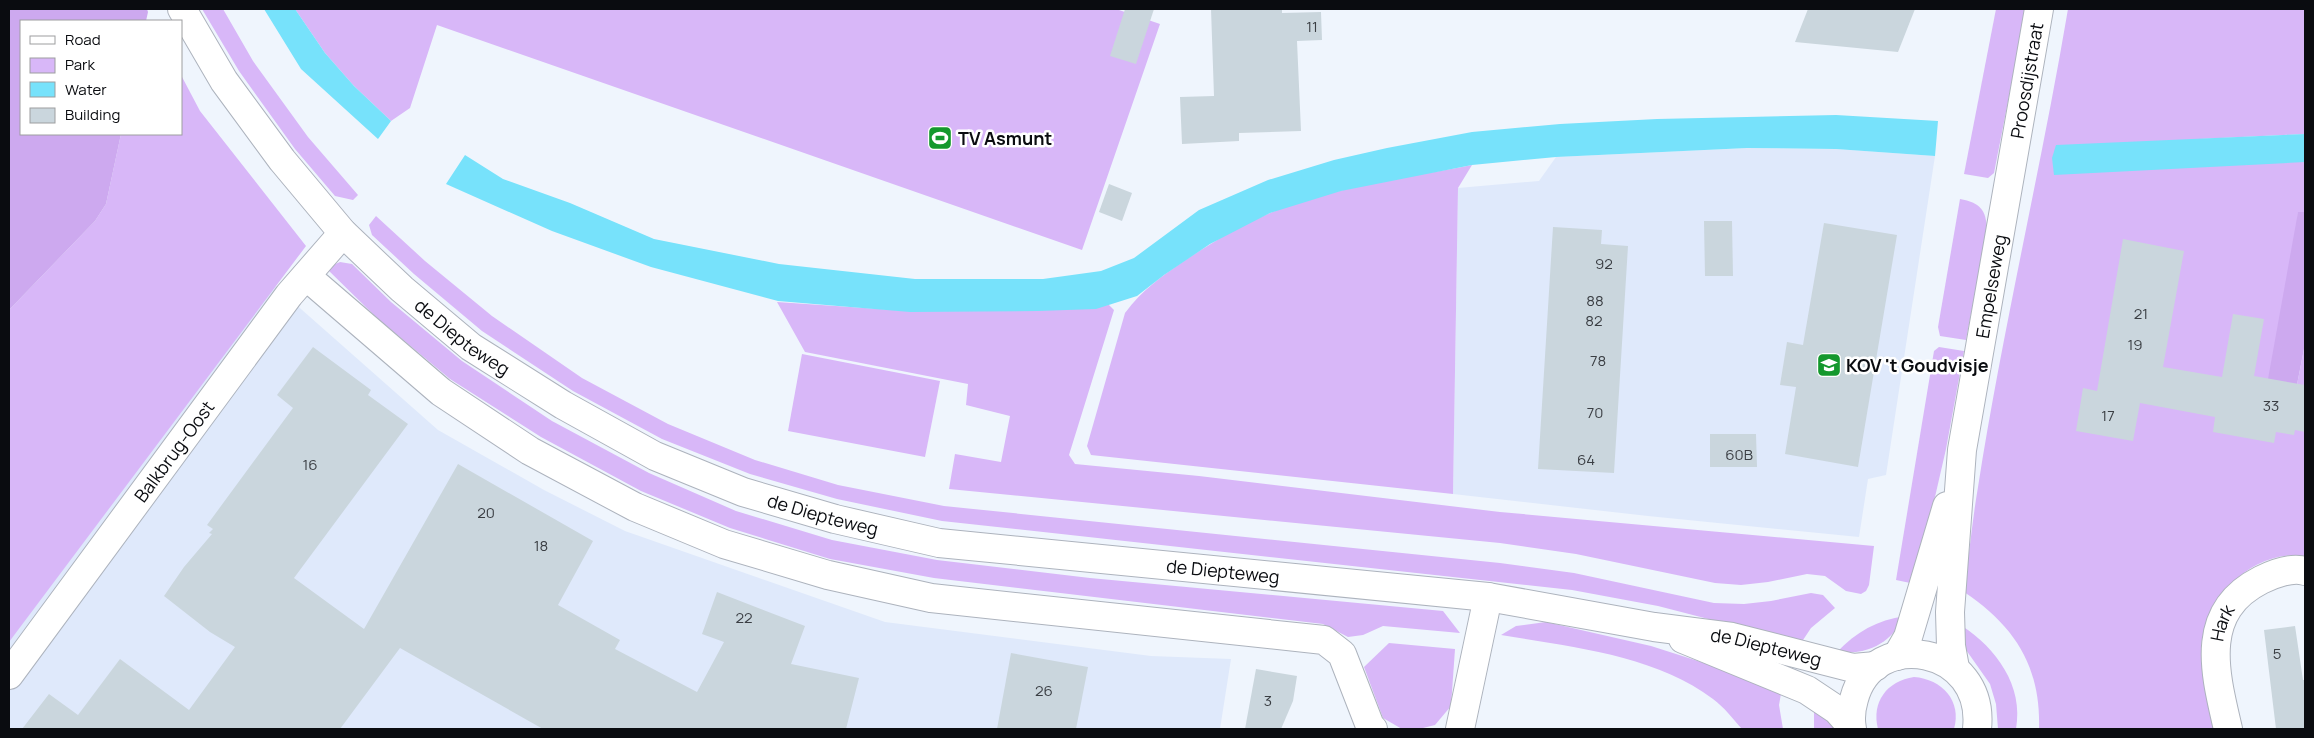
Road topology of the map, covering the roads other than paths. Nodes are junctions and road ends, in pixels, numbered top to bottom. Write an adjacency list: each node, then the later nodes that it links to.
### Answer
1 (182, 9): 4 (street, de Diepteweg)
2 (2039, 9): 3 (street, Proosdijstraat)
3 (2013, 153): 6 (street, Empelseweg)
4 (343, 233): 5 (street, Balkbrug-Oost); 8 (street, de Diepteweg)
5 (306, 276): 12 (street, Balkbrug-Oost); 14 (street)
6 (1962, 450): 10 (street, Empelseweg); 11 (street, Empelseweg)
7 (2305, 570): 17 (street, Hark)
8 (1488, 597): 9 (street, de Diepteweg); 15 (street)
9 (1654, 627): 10 (street, de Diepteweg); 13 (street, de Diepteweg)
10 (1887, 661): 11 (street, de Diepteweg); 13 (street, Empelseweg)
11 (1955, 668): 16 (street)
12 (9, 675)
13 (1851, 728)
14 (1373, 729)
15 (1460, 729)
16 (1977, 729)
17 (2228, 729)

